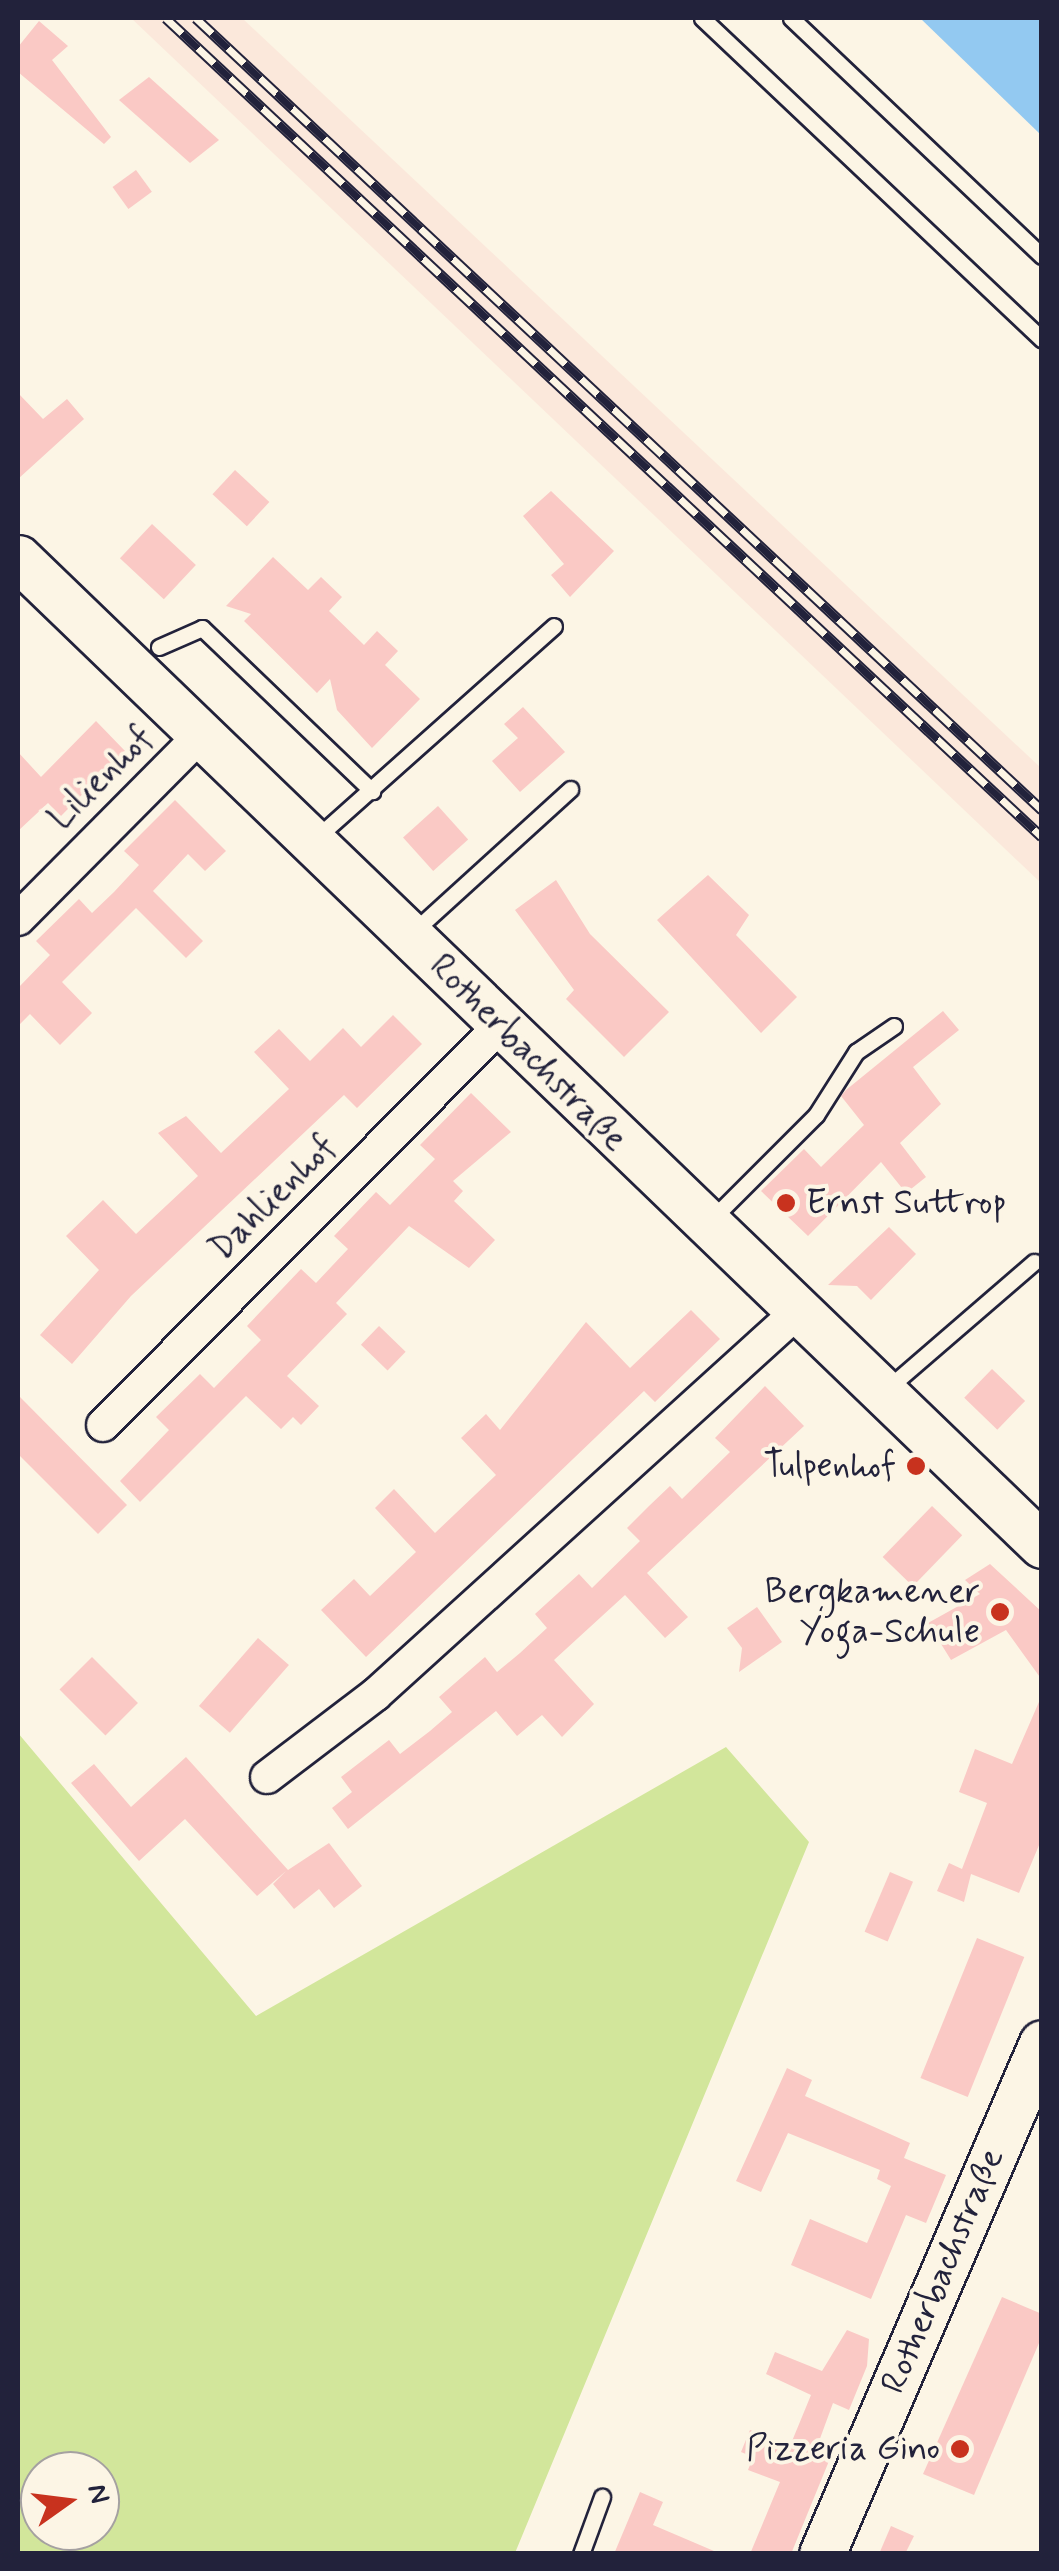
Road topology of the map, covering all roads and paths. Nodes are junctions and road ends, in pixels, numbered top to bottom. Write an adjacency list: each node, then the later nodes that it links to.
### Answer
1 (702, 18): 4 (lane)
2 (791, 18): 3 (lane)
3 (1042, 256)
4 (1042, 339)
5 (18, 558): 8 (street, Rotherbachstraße)
6 (554, 626): 10 (lane)
7 (158, 647): 10 (lane)
8 (199, 737): 11 (street, Rotherbachstraße); 12 (street, Lilienhof)
9 (570, 789): 13 (lane)
10 (372, 791): 11 (lane)
11 (308, 845): 13 (street, Rotherbachstraße)
12 (18, 919)
13 (409, 935): 14 (street, Rotherbachstraße)
14 (500, 1026): 16 (street, Rotherbachstraße); 20 (street, Dahlienhof)
15 (894, 1026): 16 (lane)
16 (704, 1226): 18 (street, Rotherbachstraße)
17 (1034, 1262): 19 (lane)
18 (794, 1314): 19 (street, Rotherbachstraße); 22 (street)
19 (881, 1394): 21 (street, Rotherbachstraße)
20 (103, 1426)
21 (1042, 1545)
22 (267, 1777)
23 (1042, 2043): 26 (street, Rotherbachstraße)
24 (602, 2497): 25 (lane)
25 (582, 2554)
26 (822, 2554)

